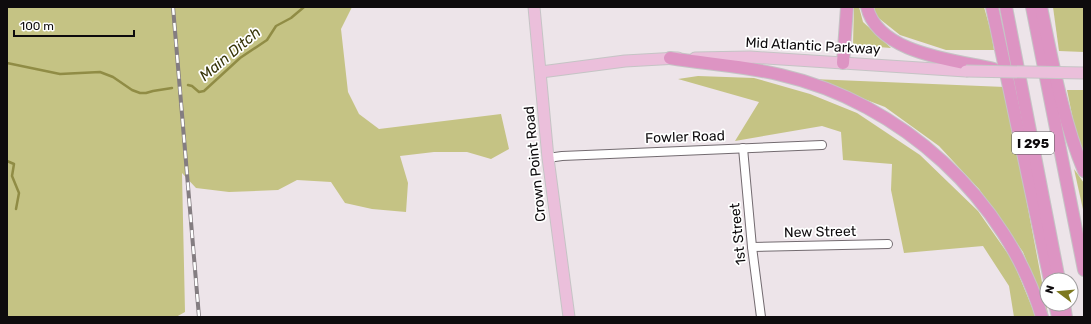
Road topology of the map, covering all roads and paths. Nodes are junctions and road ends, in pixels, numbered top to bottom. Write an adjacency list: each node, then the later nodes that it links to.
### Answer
1 (534, 7): 12 (main road, Crown Point Road)
2 (847, 7): 9 (highway)
3 (867, 7): 10 (highway)
4 (992, 7): 23 (highway)
5 (1006, 7): 24 (highway, I 295)
6 (1032, 7): 22 (highway, I 295)
7 (1042, 7): 19 (highway)
8 (670, 58): 9 (main road, Mid Atlantic Parkway); 12 (main road, Mid Atlantic Parkway); 27 (highway)
9 (843, 63): 10 (main road, Mid Atlantic Parkway)
10 (966, 67): 11 (highway, bridge)
11 (1003, 71): 13 (main road, bridge)
12 (541, 72): 18 (main road, Crown Point Road)
13 (1068, 72): 14 (main road, bridge); 15 (highway, bridge)
14 (1084, 73)
15 (1084, 79)
16 (822, 145): 17 (street, Fowler Road)
17 (743, 148): 18 (street, Fowler Road); 21 (street, 1st Street)
18 (548, 158): 25 (main road, Crown Point Road)
19 (1084, 170)
20 (888, 244): 21 (street, New Street)
21 (752, 247): 26 (street, 1st Street)
22 (1084, 270)
23 (1048, 272)
24 (1057, 272)
25 (569, 317)
26 (760, 317)
27 (1042, 317)

